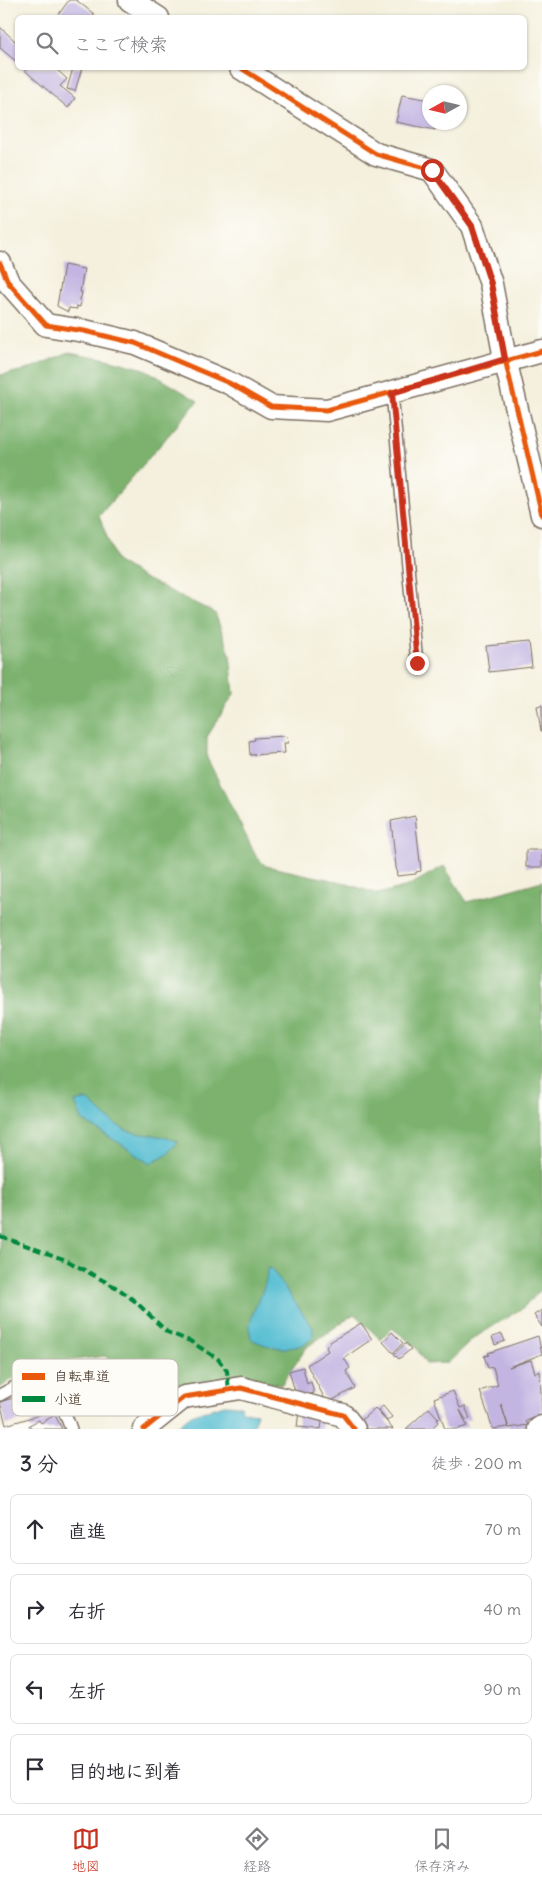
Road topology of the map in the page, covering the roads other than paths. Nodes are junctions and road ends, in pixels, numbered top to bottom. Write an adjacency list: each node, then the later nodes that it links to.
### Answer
1 (130, 0): 2 (street)
2 (153, 15)
3 (244, 70): 6 (street)
4 (0, 263): 7 (street)
5 (542, 351): 6 (street)
6 (505, 359): 7 (street); 8 (street)
7 (392, 393): 9 (lane)
8 (542, 515)
9 (417, 663)
10 (12, 1389): 11 (lane)
11 (0, 1395)
12 (178, 1402): 17 (street)
13 (66, 1416): 15 (lane)
14 (160, 1416): 16 (street)
15 (71, 1429)
16 (144, 1429)
17 (354, 1429)

